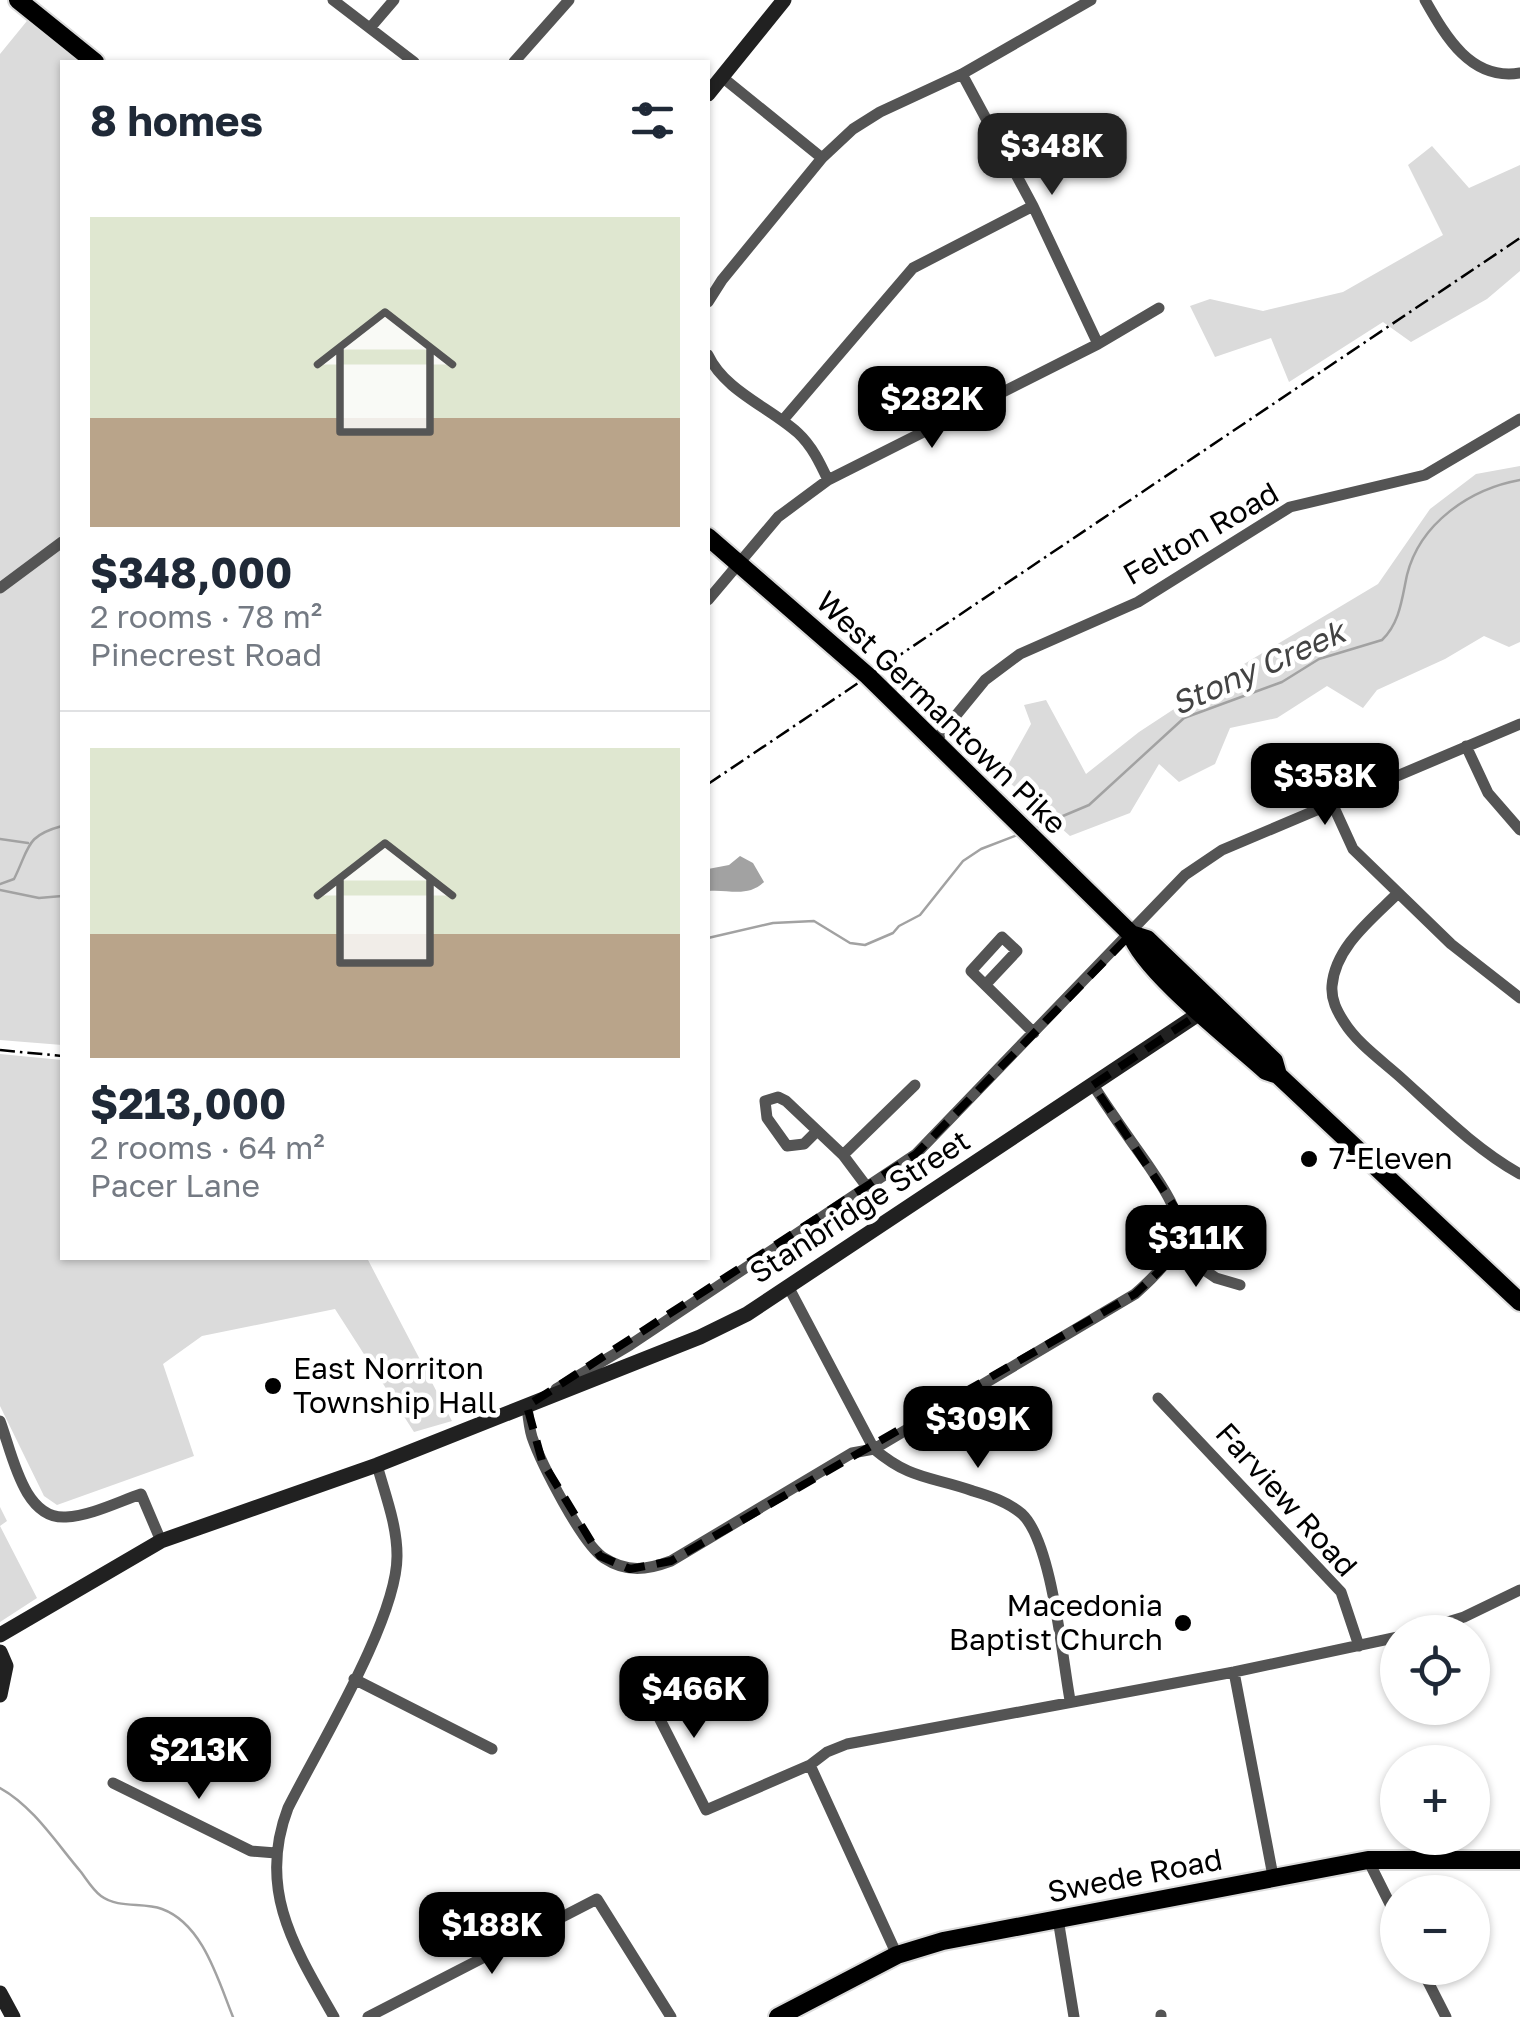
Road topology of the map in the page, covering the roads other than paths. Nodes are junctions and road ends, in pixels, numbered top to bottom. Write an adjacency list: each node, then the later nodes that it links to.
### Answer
1 (18, 0): 9 (main road)
2 (333, 0): 8 (street)
3 (394, 0): 8 (street)
4 (569, 0): 11 (street)
5 (784, 0): 14 (street)
6 (1091, 0): 13 (street)
7 (1426, 0): 12 (street)
8 (370, 28): 10 (street)
9 (93, 60)
10 (411, 60)
11 (516, 60)
12 (1520, 73)
13 (962, 74): 16 (street); 17 (street)
14 (722, 77): 15 (street); 16 (street)
15 (710, 92)
16 (822, 158): 18 (street)
17 (1032, 206): 20 (street); 23 (street)
18 (710, 299)
19 (1159, 308): 20 (street)
20 (1098, 344): 24 (street)
21 (710, 359): 23 (street)
22 (1520, 419): 31 (street, Felton Road)
23 (782, 420): 24 (street)
24 (828, 480): 27 (street)
25 (710, 540): 27 (main road, West Germantown Pike)
26 (60, 543): 28 (street)
27 (739, 562): 29 (street); 31 (main road, West Germantown Pike)
28 (0, 588)
29 (710, 598)
30 (1520, 724): 32 (street, Stanbridge Street)
31 (936, 741): 36 (main road, West Germantown Pike)
32 (1466, 746): 33 (street, Stanbridge Street); 34 (street)
33 (1332, 803): 35 (street); 36 (street, Stanbridge Street)
34 (1520, 830)
35 (1398, 893): 38 (street); 46 (street)
36 (1130, 934): 39 (main road, West Germantown Pike); 40 (street, Stanbridge Street); 41 (main road, West Germantown Pike)
37 (986, 984): 40 (street)
38 (1520, 998)
39 (1200, 1013): 41 (main road, West Germantown Pike); 42 (street, Stanbridge Street)
40 (1034, 1033): 47 (street, Stanbridge Street)
41 (1278, 1075): 51 (main road, West Germantown Pike)
42 (1092, 1085): 48 (street); 50 (street, Stanbridge Street)
43 (915, 1086): 45 (street)
44 (816, 1132): 44 (street); 45 (street)
45 (843, 1155): 47 (street)
46 (1520, 1174)
47 (867, 1187): 53 (street, Stanbridge Street)
48 (1175, 1250): 49 (street); 55 (street)
49 (1240, 1284)
50 (789, 1288): 53 (street, Stanbridge Street); 55 (street)
51 (1520, 1302)
52 (1158, 1398): 62 (street, Farview Road)
53 (527, 1406): 55 (street); 56 (street, Stanbridge Street)
54 (0, 1421): 57 (street)
55 (874, 1449): 68 (street)
56 (377, 1466): 57 (street, Stanbridge Street); 65 (street)
57 (161, 1541): 60 (street, Stanbridge Street)
58 (1520, 1590): 59 (street)
59 (1468, 1615)
60 (0, 1635)
61 (1380, 1641): 62 (street)
62 (1359, 1646): 64 (street)
63 (0, 1652): 67 (street)
64 (1234, 1672): 68 (street); 75 (street)
65 (354, 1680): 69 (street); 72 (street)
66 (646, 1692): 70 (street)
67 (0, 1696)
68 (1070, 1700): 70 (street)
69 (492, 1749)
70 (810, 1765): 78 (street)
71 (113, 1783): 72 (street)
72 (276, 1853): 82 (street)
73 (1368, 1860): 74 (main road, Swede Road); 75 (main road, Swede Road); 76 (street)
74 (1520, 1860)
75 (1273, 1876): 77 (main road, Swede Road)
76 (1380, 1884)
77 (1058, 1920): 78 (main road, Swede Road); 86 (street)
78 (896, 1955): 85 (main road, Swede Road)
79 (1430, 1985): 87 (street)
80 (0, 1993): 81 (street)
81 (13, 2017)
82 (334, 2017)
83 (368, 2017): 84 (street)
84 (671, 2017)
85 (778, 2017)
86 (1074, 2017)
87 (1446, 2017)

